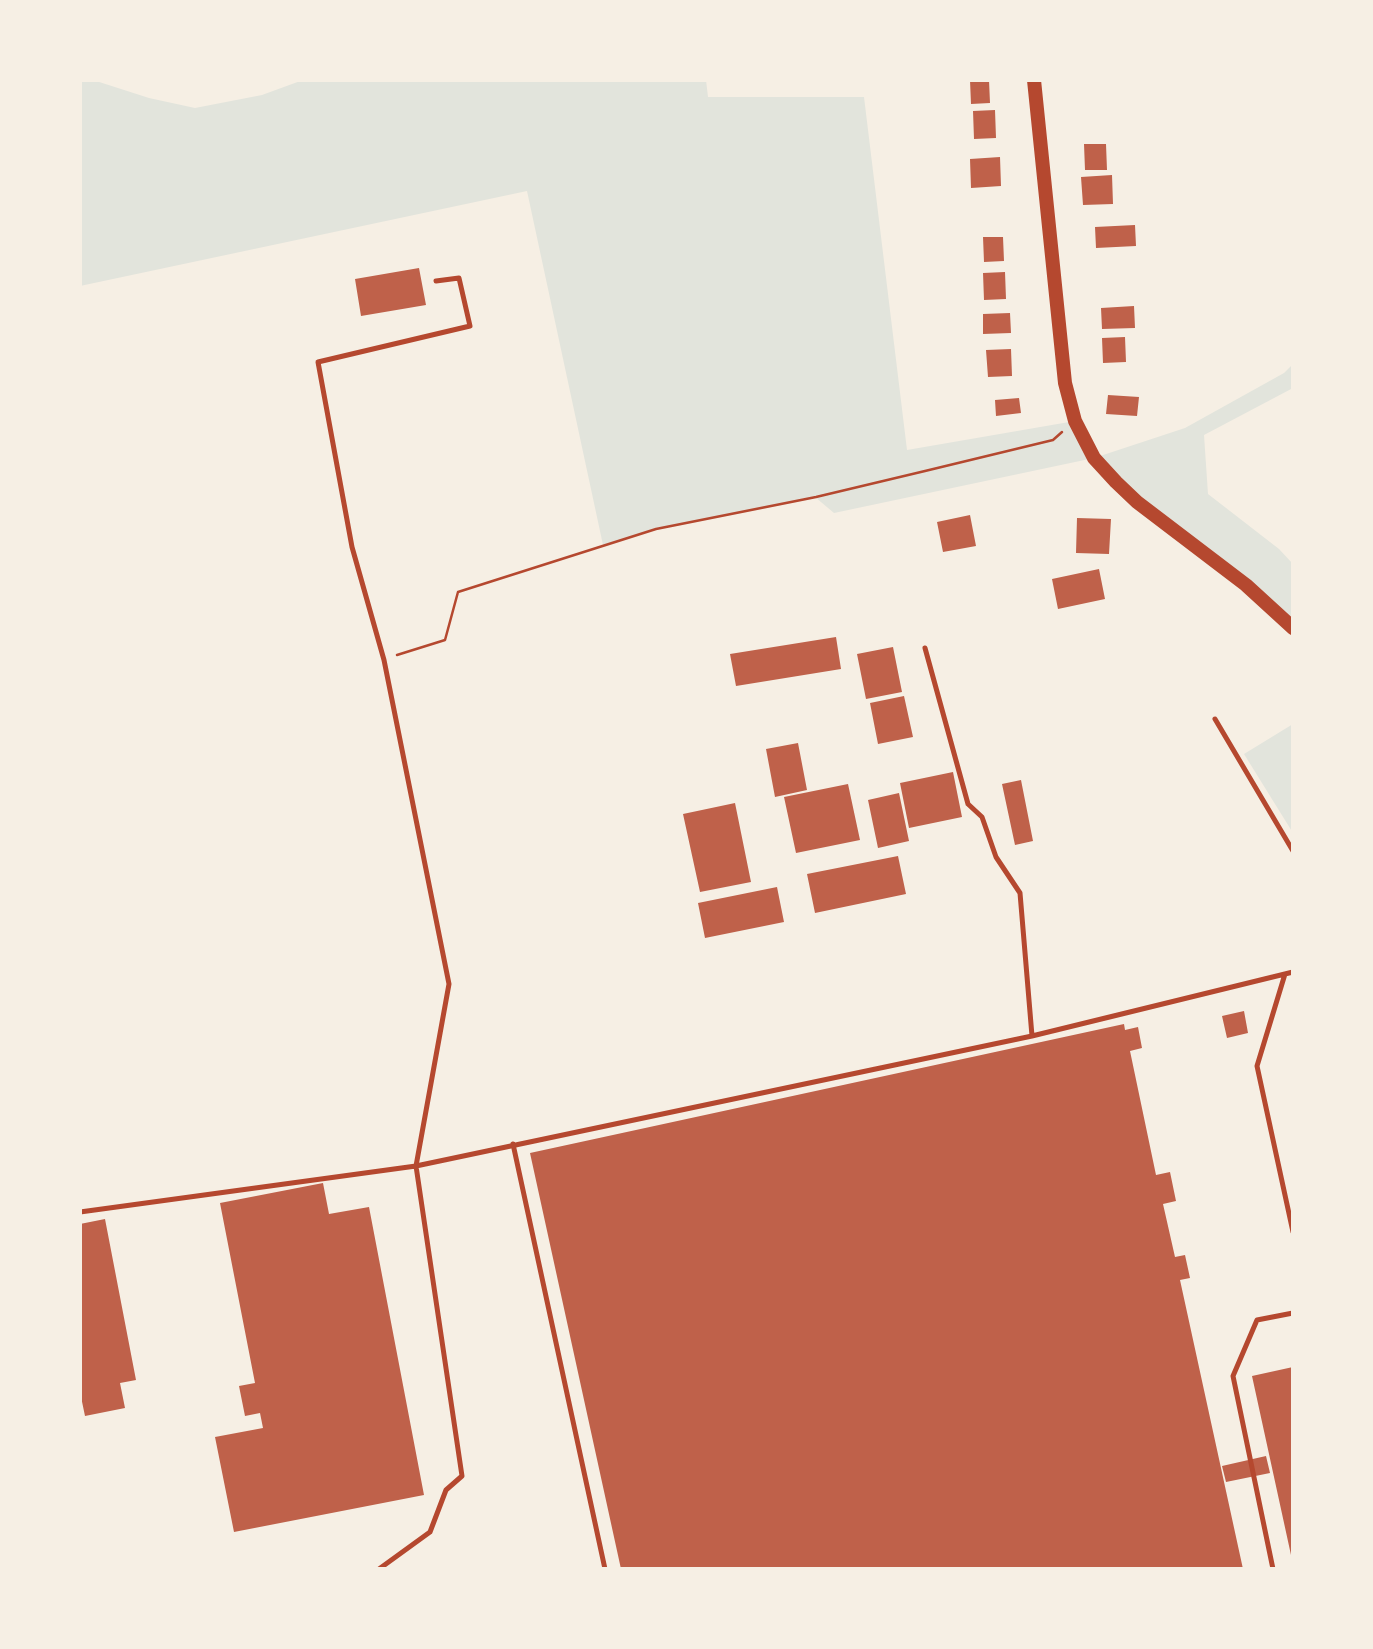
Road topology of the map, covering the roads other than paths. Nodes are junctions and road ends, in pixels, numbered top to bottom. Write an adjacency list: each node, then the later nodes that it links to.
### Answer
1 (1034, 80): 3 (main road)
2 (436, 281): 10 (lane)
3 (1293, 628)
4 (925, 648): 8 (lane)
5 (1214, 719): 6 (lane)
6 (1293, 851)
7 (1289, 973): 8 (lane); 12 (lane)
8 (1032, 1036): 9 (lane)
9 (513, 1144): 10 (lane); 15 (lane)
10 (416, 1166): 11 (lane); 14 (lane)
11 (80, 1212)
12 (1293, 1232)
13 (1293, 1313): 16 (lane)
14 (379, 1569)
15 (605, 1569)
16 (1273, 1569)

